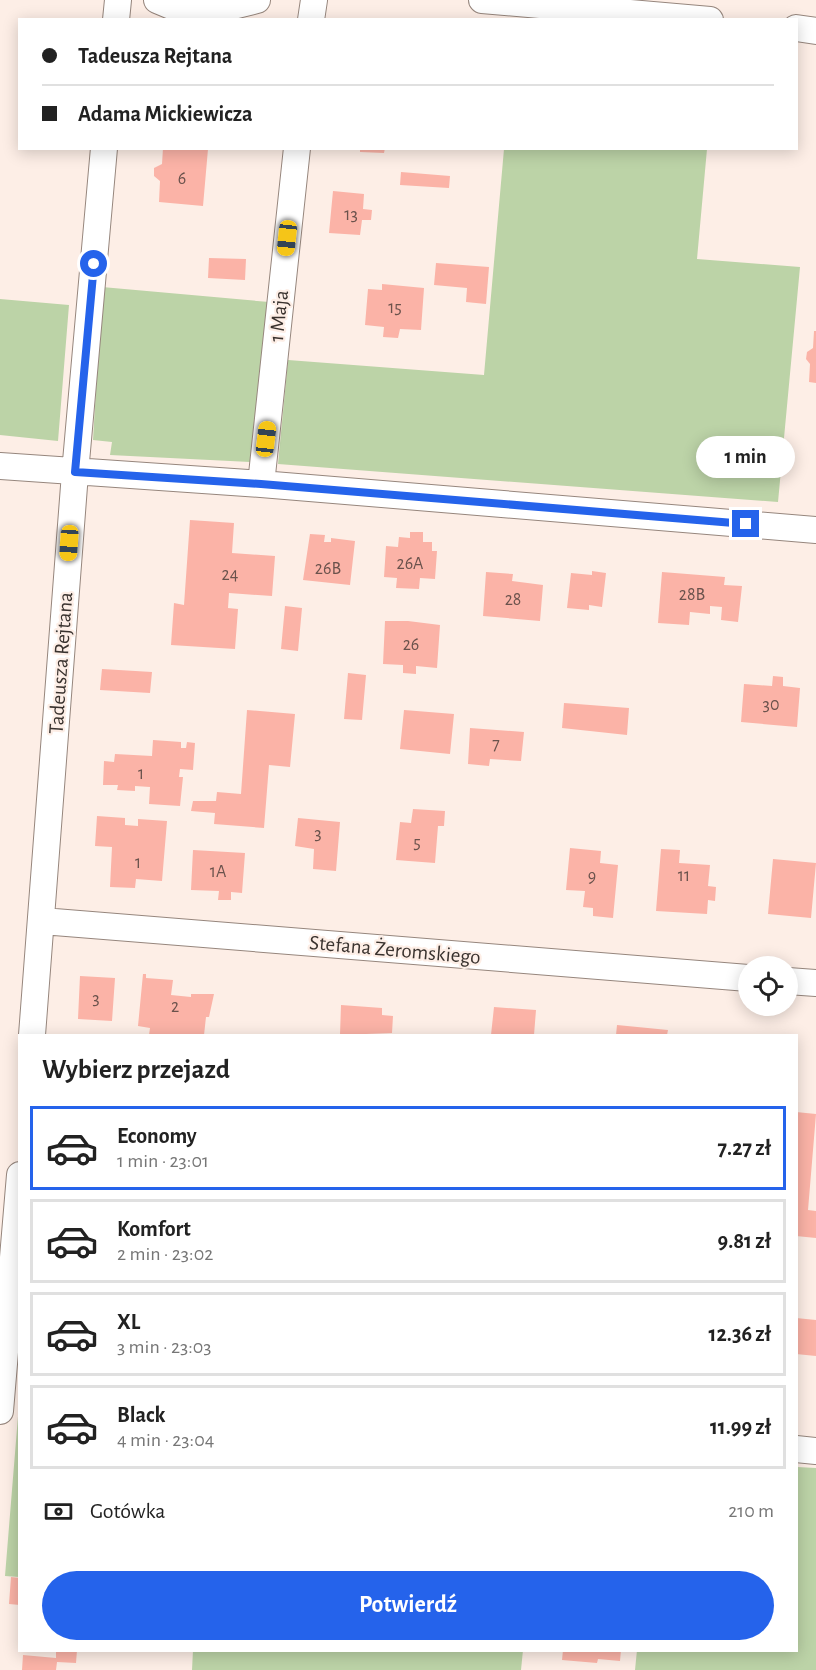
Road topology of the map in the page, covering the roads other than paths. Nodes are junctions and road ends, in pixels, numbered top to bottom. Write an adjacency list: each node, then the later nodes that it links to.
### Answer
1 (118, 0): 7 (street)
2 (157, 0): 3 (street)
3 (257, 0)
4 (314, 0): 8 (street)
5 (482, 0): 9 (street)
6 (715, 0): 10 (street)
7 (116, 18)
8 (311, 18)
9 (688, 18)
10 (711, 18)
11 (798, 28): 12 (street)
12 (816, 30)
13 (104, 150): 16 (street, Tadeusza Rejtana)
14 (297, 150): 17 (street, 1 Maja)
15 (0, 466): 16 (street)
16 (75, 472): 17 (street); 19 (street, Tadeusza Rejtana)
17 (261, 484): 18 (street)
18 (816, 530)
19 (42, 921): 20 (street, Stefana Żeromskiego); 23 (street, Tadeusza Rejtana)
20 (738, 977)
21 (798, 982): 22 (street)
22 (816, 983)
23 (32, 1034)
24 (18, 1204): 25 (street)
25 (5, 1393)
26 (798, 1449): 27 (street)
27 (816, 1451)

